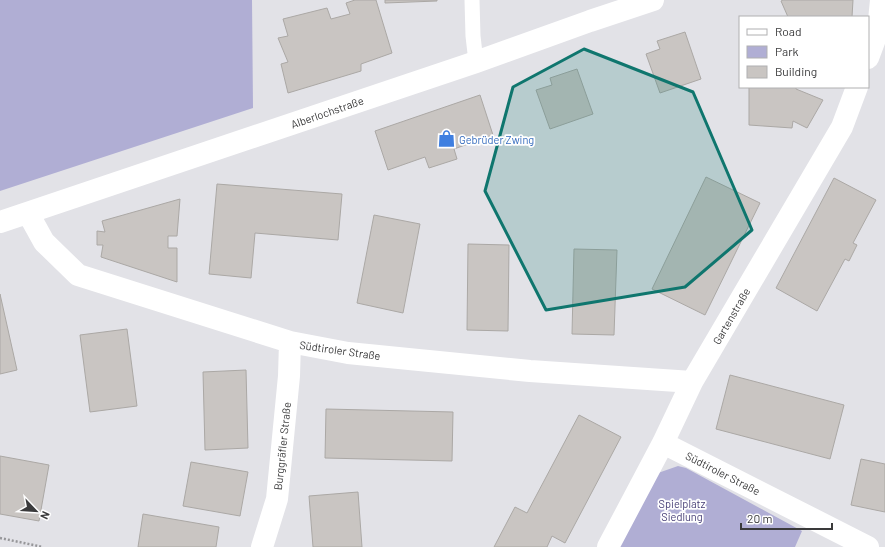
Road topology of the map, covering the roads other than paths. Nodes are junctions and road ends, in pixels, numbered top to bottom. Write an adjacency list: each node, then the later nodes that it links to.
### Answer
1 (472, 0): 6 (lane)
2 (653, 0): 6 (street, Alberlochstraße)
3 (881, 0): 4 (street)
4 (882, 32): 5 (street)
5 (869, 56)
6 (476, 62): 8 (street, Alberlochstraße)
7 (857, 88): 11 (street, Gartenstraße)
8 (28, 213): 9 (street, Alberlochstraße); 10 (street, Südtiroler Straße)
9 (0, 222)
10 (290, 342): 11 (street, Südtiroler Straße); 13 (street, Burggräfler Straße)
11 (692, 382): 12 (street, Gartenstraße)
12 (663, 443): 14 (street, Gartenstraße); 15 (street, Südtiroler Straße)
13 (262, 547)
14 (608, 547)
15 (868, 547)

